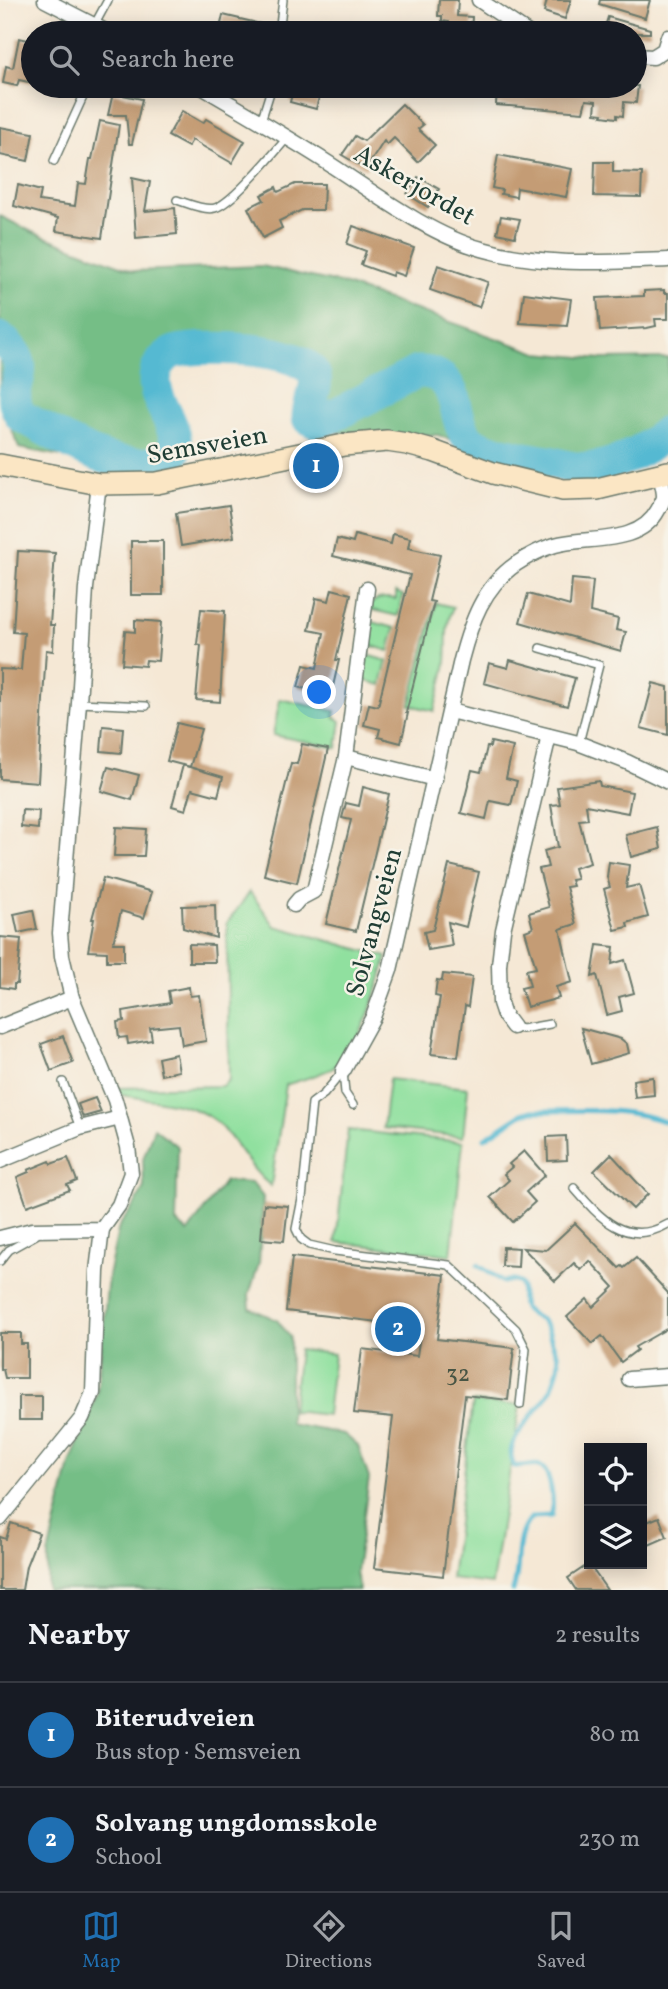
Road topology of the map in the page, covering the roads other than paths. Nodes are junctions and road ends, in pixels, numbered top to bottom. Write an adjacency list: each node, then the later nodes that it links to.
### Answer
1 (45, 0): 5 (street)
2 (108, 0): 6 (lane)
3 (283, 0): 7 (lane)
4 (479, 0): 8 (street)
5 (89, 21)
6 (97, 21)
7 (280, 21)
8 (510, 21)
9 (668, 37): 10 (street)
10 (647, 57)
11 (83, 98): 16 (lane)
12 (221, 98): 14 (street, Askerjordet)
13 (268, 98): 14 (lane)
14 (261, 121): 15 (street, Askerjordet)
15 (288, 137): 17 (lane); 18 (street, Askerjordet)
16 (54, 161)
17 (177, 200)
18 (668, 260)
19 (0, 465): 21 (main road, Semsveien)
20 (664, 473): 21 (main road, Semsveien); 26 (street, Solvangveien)
21 (99, 484): 24 (street)
22 (367, 589): 29 (street)
23 (540, 649): 28 (lane)
24 (79, 703): 25 (lane); 33 (street)
25 (146, 706)
26 (450, 711): 27 (street); 30 (street, Solvangveien)
27 (549, 736): 28 (street); 36 (street)
28 (578, 743): 31 (street)
29 (346, 757): 30 (street); 32 (street)
30 (435, 779): 37 (street, Solvangveien)
31 (668, 782)
32 (294, 905)
33 (72, 998): 35 (street); 40 (street)
34 (550, 1024): 36 (lane)
35 (0, 1027)
36 (513, 1027)
37 (343, 1071): 39 (lane); 51 (lane)
38 (63, 1082): 41 (lane)
39 (353, 1105)
40 (120, 1118): 41 (street); 46 (street)
41 (80, 1128): 42 (street)
42 (0, 1161)
43 (574, 1188): 44 (lane)
44 (668, 1224)
45 (55, 1229): 46 (street); 47 (street); 48 (lane)
46 (103, 1229): 52 (street)
47 (0, 1238)
48 (0, 1261)
49 (668, 1376): 50 (street)
50 (629, 1379)
51 (520, 1405)
52 (0, 1519)

